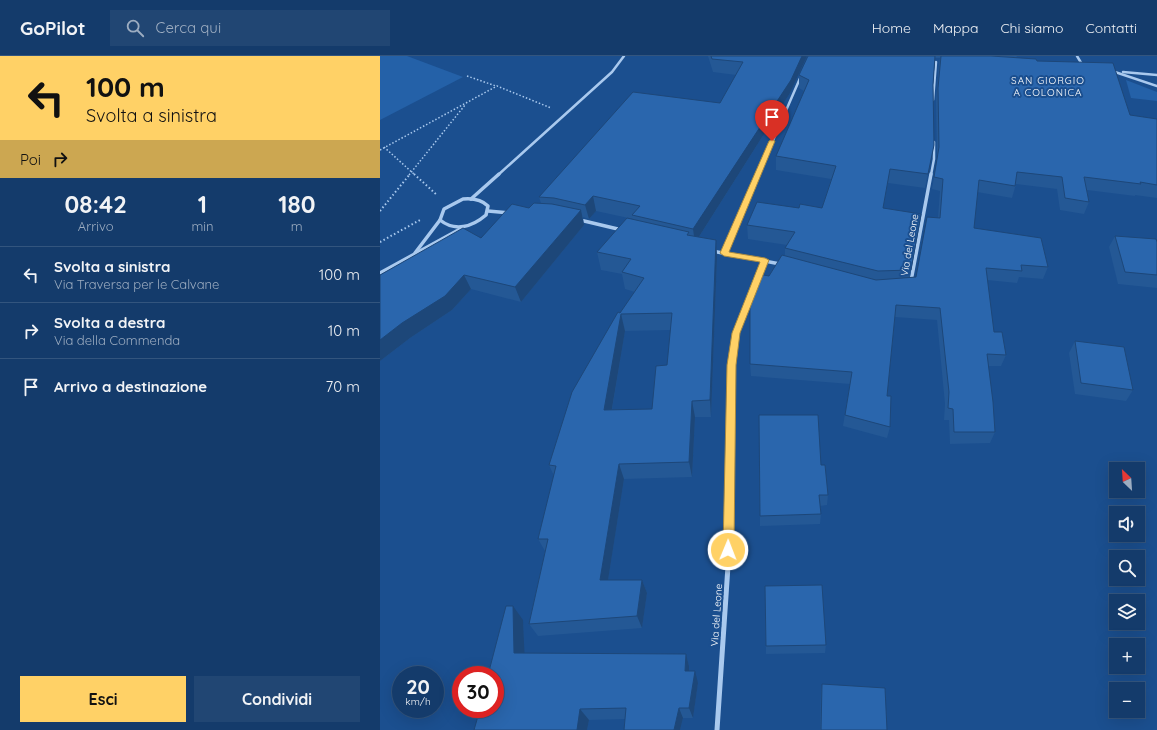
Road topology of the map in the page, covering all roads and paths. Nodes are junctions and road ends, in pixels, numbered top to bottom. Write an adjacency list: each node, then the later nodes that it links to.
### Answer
1 (624, 56): 16 (street)
2 (1077, 56): 7 (street)
3 (930, 61): 4 (street)
4 (936, 62): 5 (street); 15 (street)
5 (943, 62)
6 (803, 70): 33 (street)
7 (1079, 70)
8 (1107, 71): 9 (street)
9 (1114, 72): 10 (street); 13 (street)
10 (1157, 75)
11 (467, 76): 12 (path)
12 (497, 86): 14 (path); 16 (path)
13 (1157, 86)
14 (466, 103): 18 (path); 20 (path)
15 (933, 106)
16 (564, 114): 21 (street)
17 (934, 136): 38 (street, Via del Leone)
18 (384, 147): 19 (path); 20 (path)
19 (380, 150)
20 (411, 172): 22 (path); 24 (path)
21 (471, 199): 22 (street); 25 (street)
22 (448, 205): 23 (street)
23 (444, 208): 28 (street); 31 (path)
24 (380, 211)
25 (488, 211): 26 (street); 29 (street)
26 (516, 213)
27 (572, 218): 30 (street)
28 (440, 220): 29 (street); 34 (street)
29 (466, 226): 34 (street)
30 (625, 230)
31 (380, 242)
32 (709, 250): 33 (street)
33 (724, 253): 35 (street)
34 (413, 254): 37 (street)
35 (765, 260): 36 (street); 39 (street, Via del Leone)
36 (787, 266)
37 (380, 273)
38 (910, 286)
39 (717, 730)

